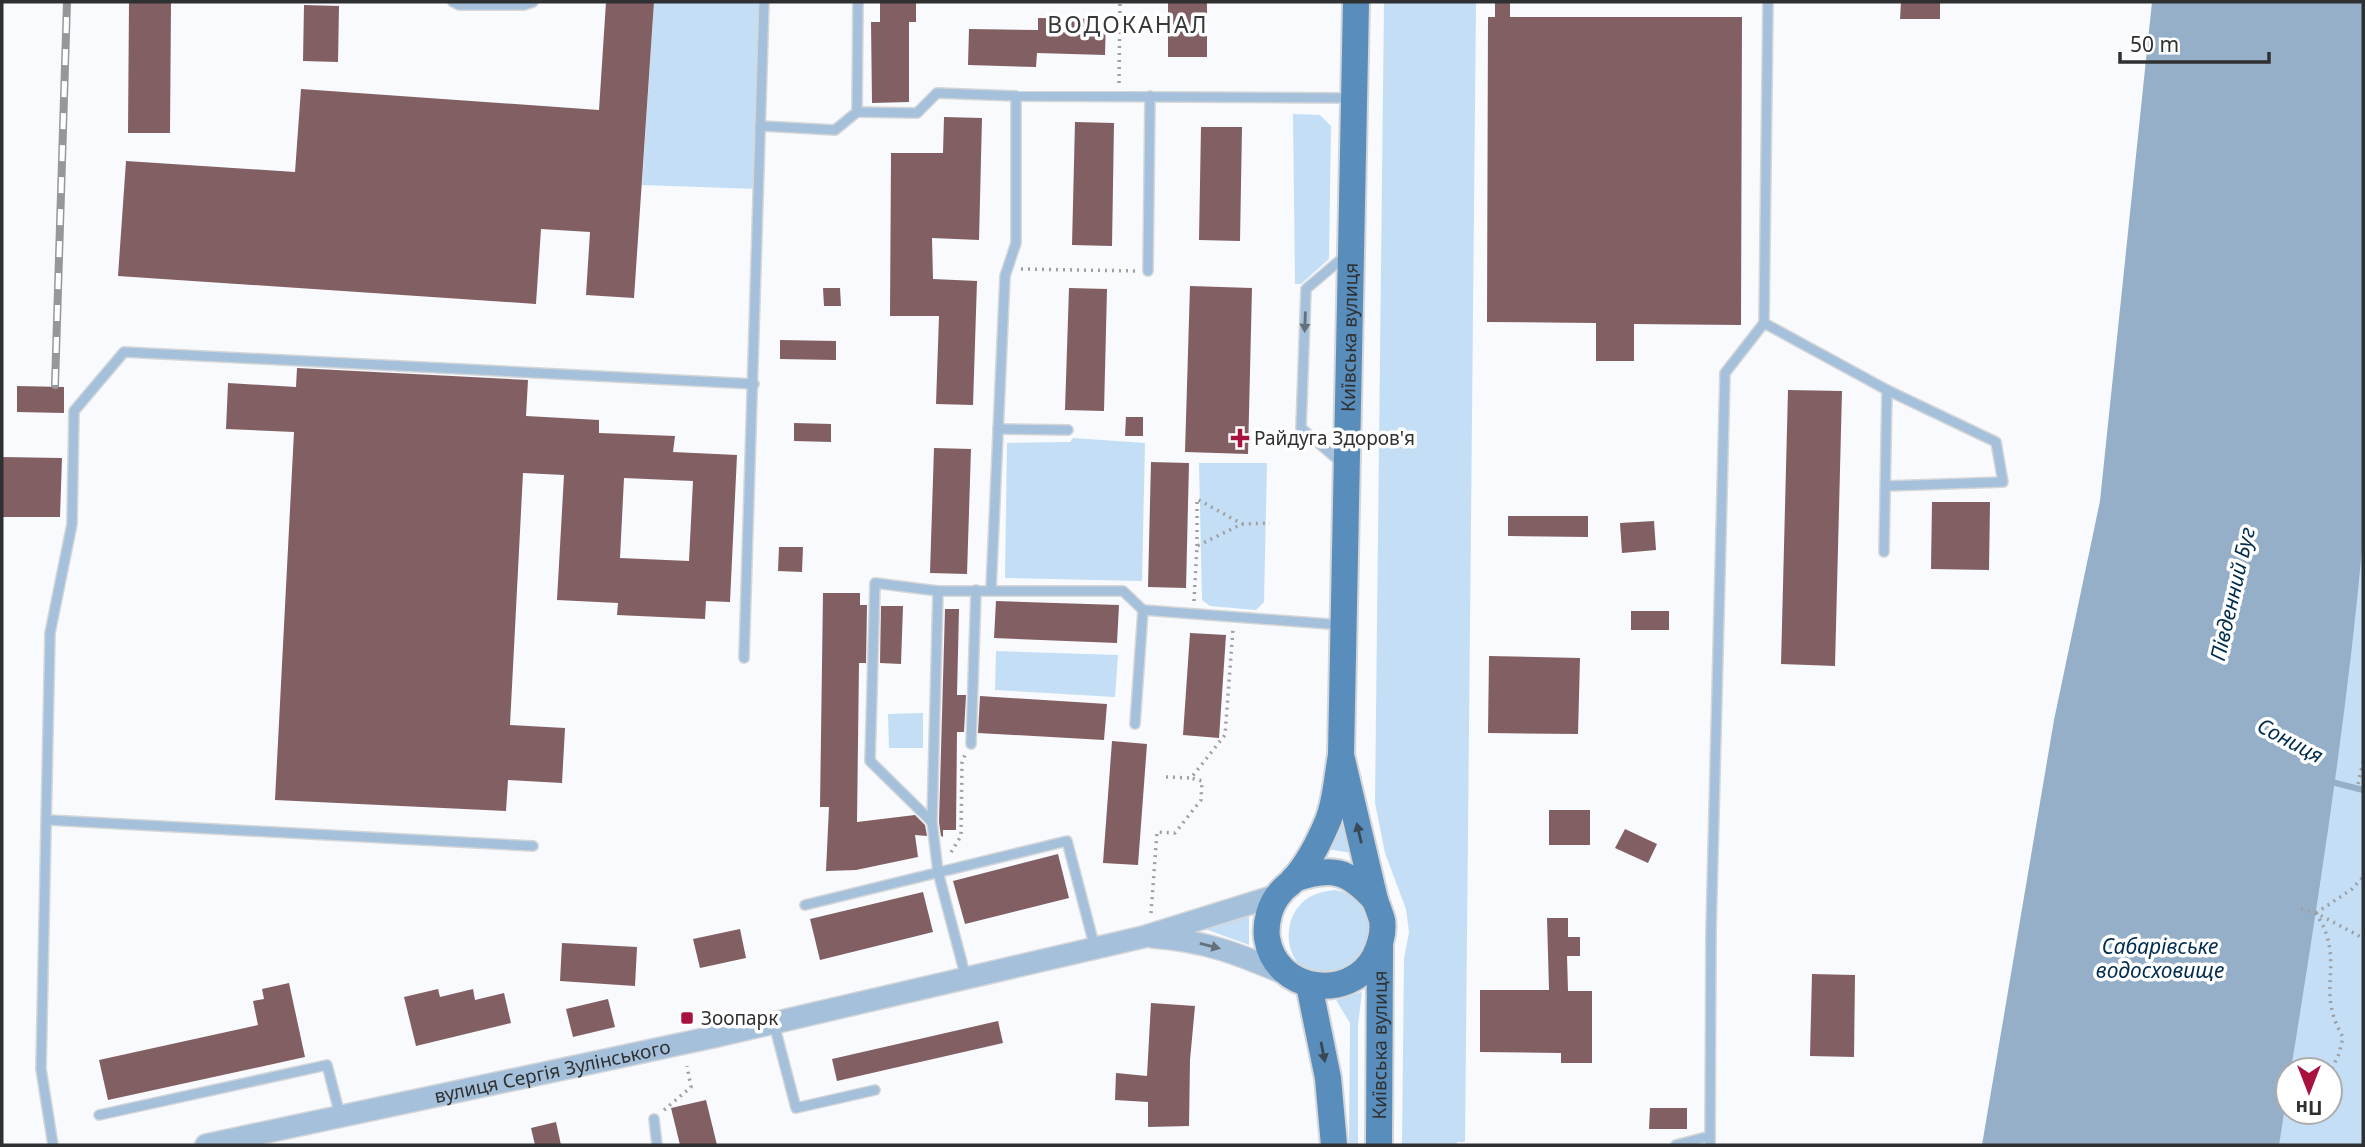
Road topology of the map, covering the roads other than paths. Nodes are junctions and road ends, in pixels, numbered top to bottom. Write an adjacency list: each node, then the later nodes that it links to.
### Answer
1 (453, 2): 2 (lane)
2 (533, 2)
3 (764, 2): 11 (lane)
4 (858, 2): 10 (lane)
5 (1356, 2): 9 (main road, Київська вулиця)
6 (1768, 2): 14 (lane)
7 (1016, 96): 8 (lane); 10 (lane); 17 (lane)
8 (1150, 96): 9 (lane); 13 (lane)
9 (1355, 98): 12 (main road, Київська вулиця)
10 (857, 112): 11 (lane)
11 (760, 125): 15 (lane)
12 (1351, 251): 19 (main road, Київська вулиця); 19 (lane, one-way to 19)
13 (1148, 271)
14 (1764, 323): 16 (lane); 48 (lane)
15 (754, 384): 27 (lane); 31 (lane)
16 (1887, 390): 20 (lane); 20 (lane)
17 (998, 429): 18 (lane); 23 (lane)
18 (1068, 430)
19 (1347, 468): 26 (main road, Київська вулиця)
20 (1887, 486): 21 (lane)
21 (1884, 552)
22 (976, 590): 23 (lane); 24 (lane); 29 (lane)
23 (990, 590): 25 (lane)
24 (938, 591): 32 (lane); 32 (lane)
25 (1143, 610): 26 (lane); 28 (lane)
26 (1343, 625): 30 (main road, Київська вулиця)
27 (744, 658)
28 (1135, 724)
29 (971, 744)
30 (1340, 755): 35 (main road); 36 (main road, one-way to 30)
31 (48, 820): 33 (lane); 50 (lane)
32 (932, 822): 34 (lane)
33 (533, 846)
34 (939, 872): 37 (lane); 40 (lane); 41 (lane)
35 (1286, 887): 36 (main road); 38 (street); 42 (main road)
36 (1375, 900): 39 (main road)
37 (805, 905)
38 (1143, 937): 40 (street, вулиця Сергія Зулінського); 42 (street, one-way to 42)
39 (1380, 945): 42 (main road); 53 (main road, Київська вулиця)
40 (1095, 948): 41 (street, вулиця Сергія Зулінського)
41 (966, 978): 43 (street, вулиця Сергія Зулінського)
42 (1300, 981): 49 (main road, one-way to 49)
43 (774, 1023): 44 (lane); 46 (street, вулиця Сергія Зулінського)
44 (875, 1090)
45 (99, 1115): 46 (lane)
46 (340, 1117): 51 (street, вулиця Сергія Зулінського)
47 (654, 1119): 52 (lane)
48 (1710, 1141): 54 (lane)
49 (1332, 1144)
50 (53, 1145)
51 (206, 1145)
52 (657, 1145)
53 (1379, 1145)
54 (1676, 1145)

